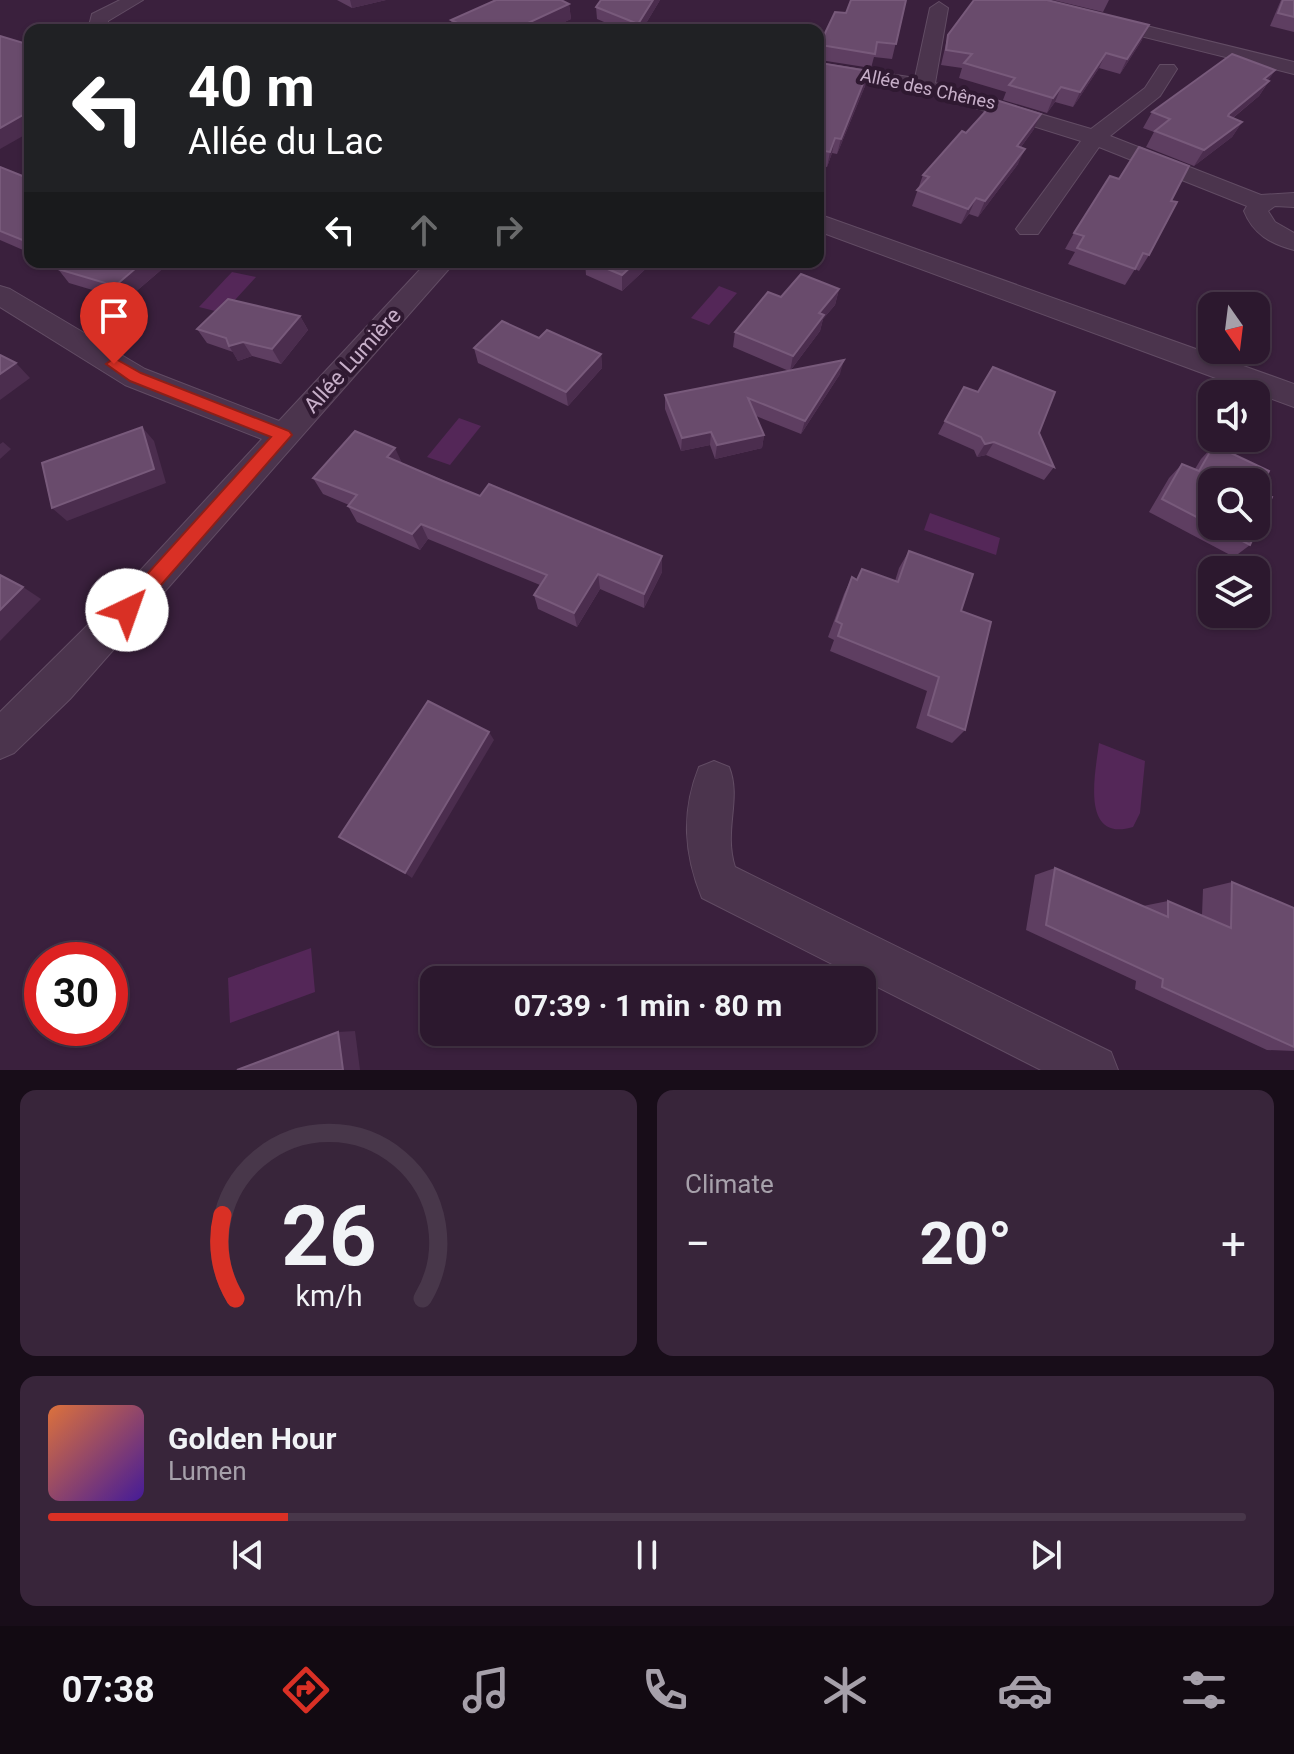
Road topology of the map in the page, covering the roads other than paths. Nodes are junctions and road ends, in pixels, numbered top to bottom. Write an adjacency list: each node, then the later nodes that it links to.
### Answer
1 (134, 0): 4 (street)
2 (1017, 0): 5 (street)
3 (939, 8): 8 (street)
4 (98, 24)
5 (1294, 68)
6 (1167, 69): 9 (street)
7 (824, 70): 8 (street, Allée des Chênes)
8 (924, 86): 9 (street, Allée des Chênes)
9 (1094, 138): 11 (street, Allée des Chênes); 13 (street)
10 (1294, 200): 11 (street, Allée des Chênes)
11 (1260, 203): 14 (street)
12 (824, 224): 17 (street)
13 (1029, 229)
14 (1294, 242)
15 (436, 268): 18 (street, Allée Lumière)
16 (0, 295): 18 (street)
17 (1294, 396)
18 (283, 435): 19 (street, Allée Lumière)
19 (0, 739)
20 (714, 782): 21 (street)
21 (1093, 1070)

